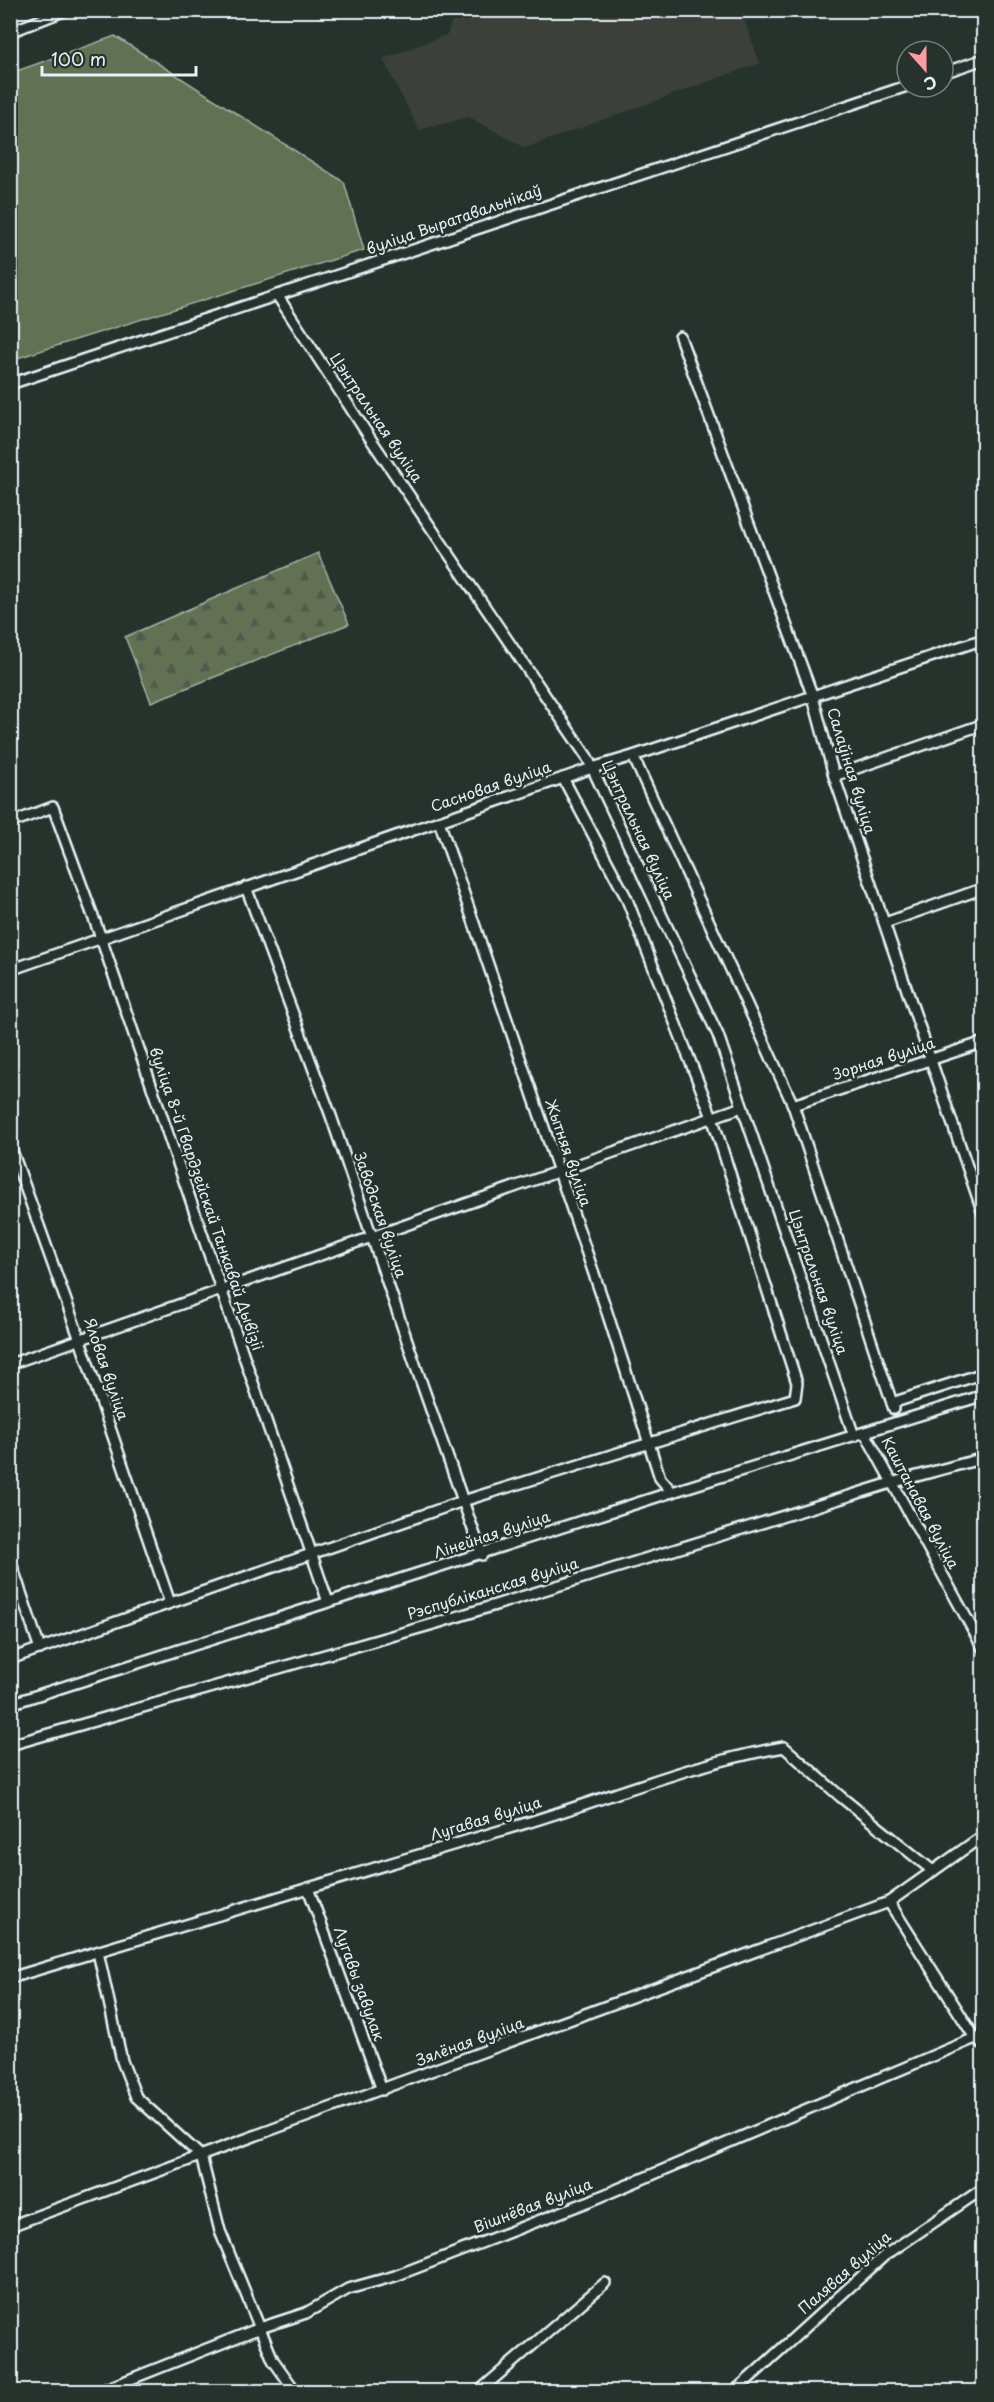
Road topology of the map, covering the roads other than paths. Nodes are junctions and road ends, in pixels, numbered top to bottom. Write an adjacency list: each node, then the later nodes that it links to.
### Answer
1 (66, 10): 2 (street)
2 (10, 32)
3 (984, 59): 4 (street)
4 (955, 69)
5 (895, 90): 6 (street, вуліца Выратавальнікаў)
6 (277, 295): 8 (street, вуліца Выратавальнікаў); 13 (street, Цэнтральная вуліца)
7 (680, 337): 10 (street, Салаўіная вуліца)
8 (10, 384)
9 (984, 639): 10 (street, Сасновая вуліца)
10 (813, 697): 12 (street, Сасновая вуліца); 14 (street, Салаўіная вуліца)
11 (984, 724): 14 (street)
12 (633, 756): 13 (street, Сасновая вуліца); 25 (street, Цэнтральная вуліца)
13 (592, 768): 15 (street, Сасновая вуліца); 26 (street, Цэнтральная вуліца)
14 (834, 776): 20 (street, Салаўіная вуліца)
15 (563, 778): 16 (street, Сасновая вуліца); 27 (street)
16 (439, 821): 18 (street, Сасновая вуліца); 29 (street, Жытняя вуліца)
17 (10, 823): 21 (street, вуліца 8-й Гвардзейскай Танкавай Дывізіі)
18 (246, 887): 21 (street, Сасновая вуліца); 31 (street, Заводская вуліца)
19 (984, 888): 20 (street)
20 (885, 923): 24 (street, Салаўіная вуліца)
21 (101, 938): 22 (street, Сасновая вуліца); 32 (street, вуліца 8-й Гвардзейскай Танкавай Дывізіі)
22 (10, 970)
23 (984, 1042): 24 (street, Зорная вуліца)
24 (930, 1059): 25 (street, Зорная вуліца); 30 (street, Салаўіная вуліца)
25 (793, 1105): 35 (street, Цэнтральная вуліца)
26 (742, 1107): 27 (street); 38 (street, Цэнтральная вуліца)
27 (712, 1117): 29 (street); 39 (street)
28 (10, 1145): 33 (street, Яловая вуліца)
29 (559, 1172): 31 (street); 39 (street, Жытняя вуліца)
30 (983, 1210)
31 (372, 1237): 32 (street); 43 (street, Заводская вуліца)
32 (222, 1290): 33 (street); 44 (street, вуліца 8-й Гвардзейскай Танкавай Дывізіі)
33 (80, 1340): 34 (street); 48 (street, Яловая вуліца)
34 (10, 1364)
35 (984, 1373)
36 (984, 1395): 37 (street, Лінейная вуліца)
37 (865, 1433): 38 (street, Лінейная вуліца); 41 (street, Каштанавая вуліца)
38 (854, 1436): 42 (street, Лінейная вуліца)
39 (649, 1443): 42 (street, Жытняя вуліца); 43 (street)
40 (984, 1458): 41 (street, Рэспубліканская вуліца)
41 (891, 1483): 50 (street, Каштанавая вуліца); 53 (street, Рэспубліканская вуліца)
42 (672, 1492): 45 (street, Лінейная вуліца)
43 (463, 1501): 44 (street); 45 (street, Заводская вуліца)
44 (313, 1554): 47 (street, вуліца 8-й Гвардзейскай Танкавай Дывізіі); 48 (street)
45 (482, 1555): 47 (street, Лінейная вуліца)
46 (10, 1560): 49 (street)
47 (328, 1602): 52 (street, Лінейная вуліца)
48 (170, 1604): 49 (street)
49 (40, 1649): 51 (street)
50 (984, 1650)
51 (10, 1659)
52 (10, 1704)
53 (10, 1746)
54 (984, 1835): 55 (street, Зялёная вуліца)
55 (933, 1871): 56 (street, Лугавая вуліца); 57 (street, Зялёная вуліца)
56 (308, 1888): 58 (street, Лугавая вуліца); 62 (street, Лугавы завулак)
57 (889, 1902): 60 (street); 62 (street, Зялёная вуліца)
58 (98, 1952): 59 (street, Лугавая вуліца); 63 (street)
59 (10, 1978)
60 (975, 2038): 61 (street); 67 (street, Вішнёвая вуліца)
61 (984, 2045)
62 (382, 2090): 63 (street, Зялёная вуліца)
63 (201, 2156): 65 (street, Зялёная вуліца); 67 (street)
64 (984, 2188): 71 (street, Палявая вуліца)
65 (10, 2226)
66 (605, 2283): 70 (street)
67 (260, 2328): 68 (street, Вішнёвая вуліца); 69 (street)
68 (98, 2391)
69 (296, 2391)
70 (478, 2391)
71 (734, 2391)

